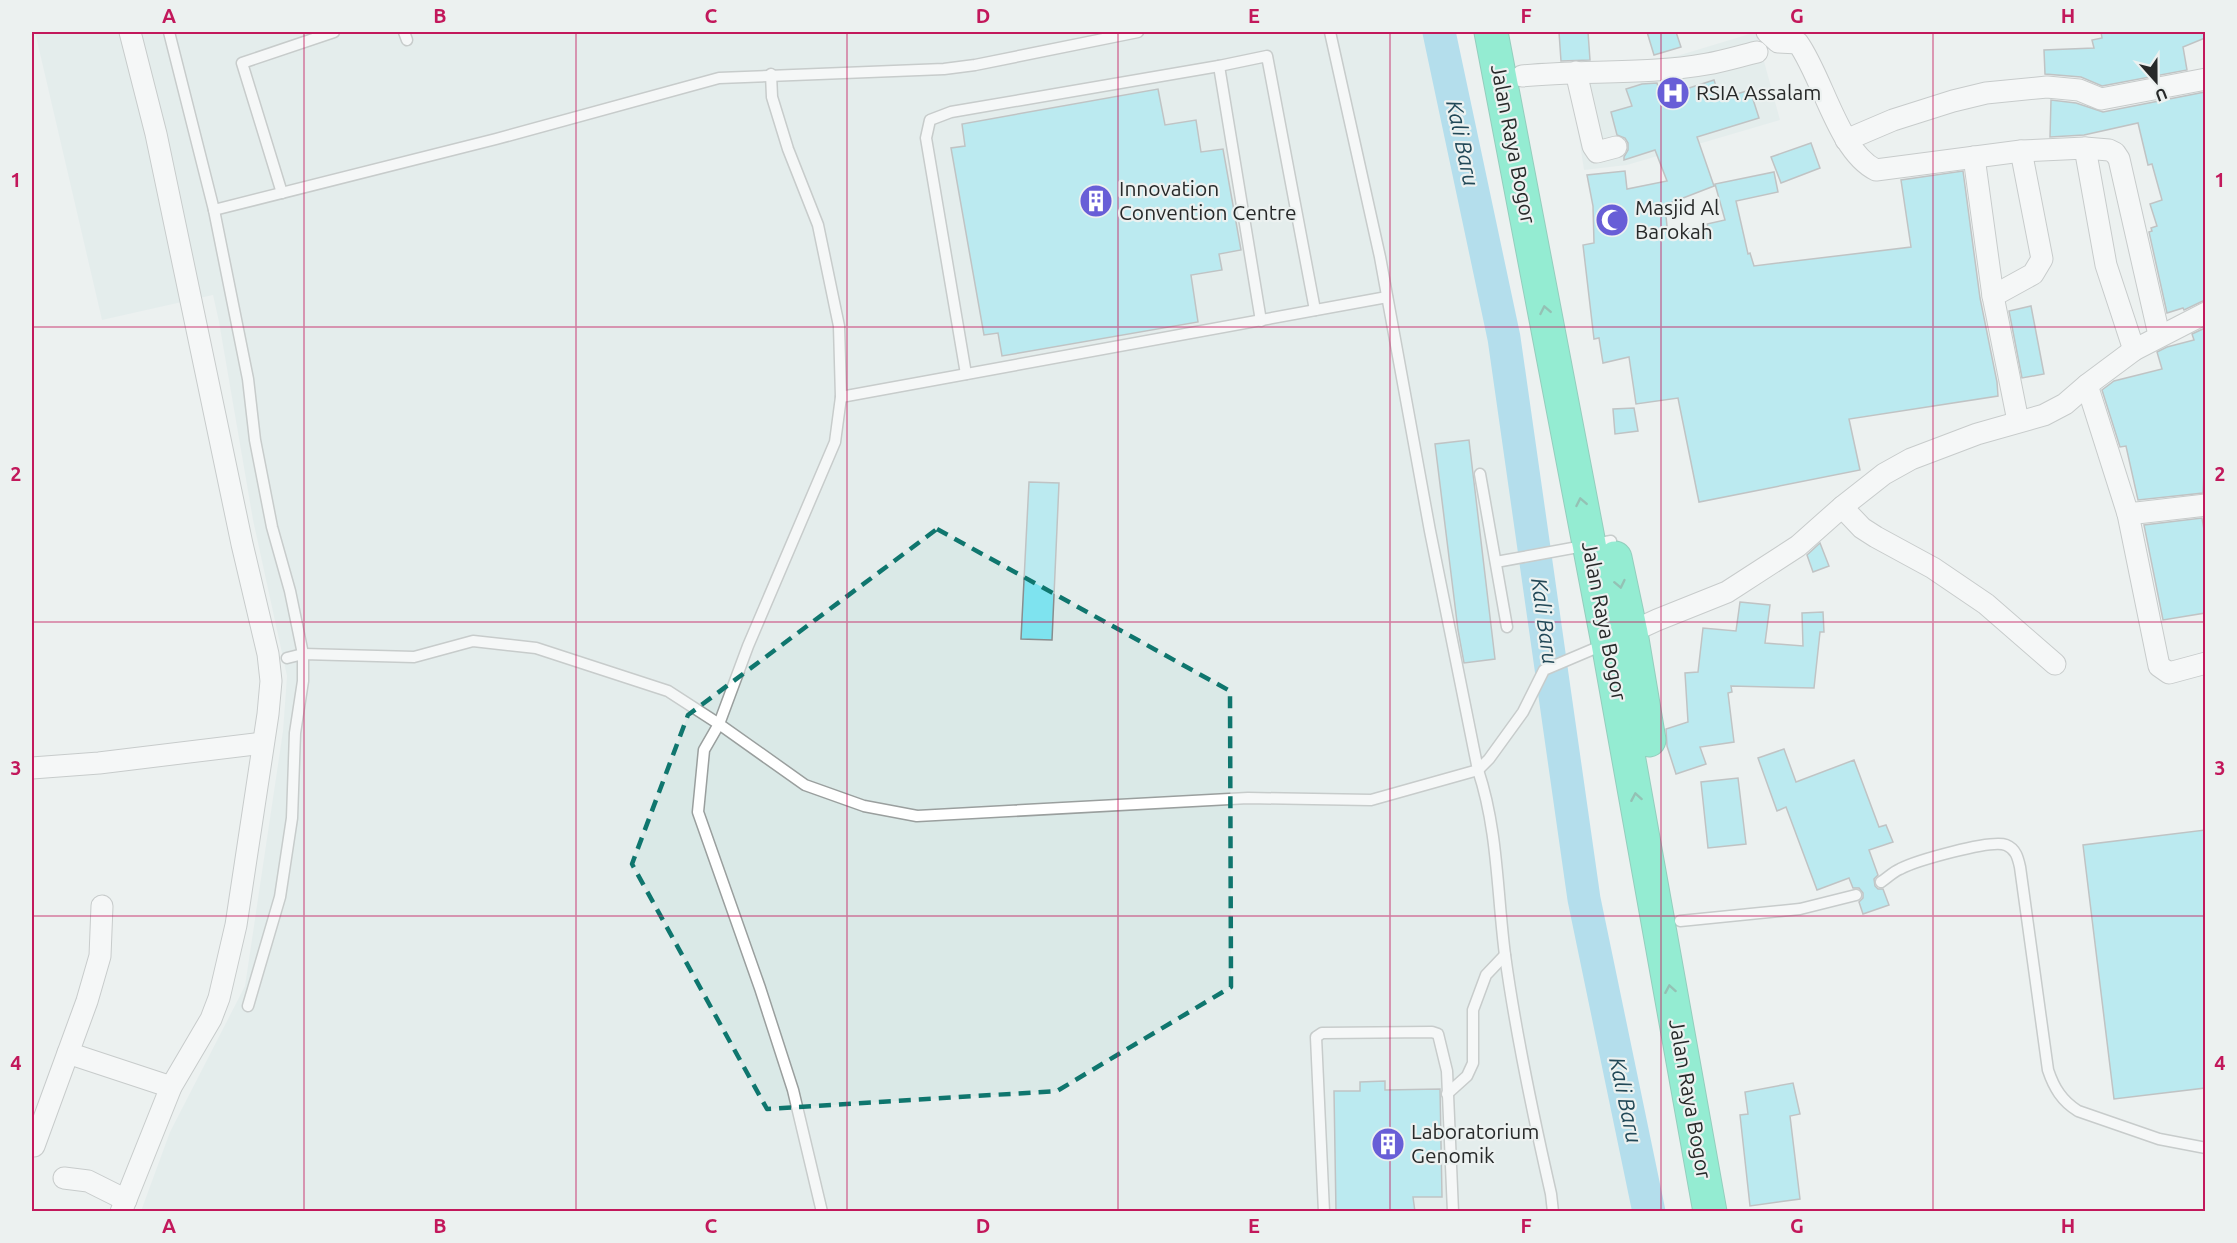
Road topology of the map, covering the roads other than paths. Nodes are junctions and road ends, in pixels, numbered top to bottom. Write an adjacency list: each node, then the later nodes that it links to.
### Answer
1 (130, 32): 46 (street)
2 (169, 32): 21 (lane)
3 (334, 32): 20 (lane)
4 (1138, 32): 12 (lane)
5 (1330, 32): 23 (lane)
6 (1491, 32): 37 (highway, Jalan Raya Bogor, one-way to 6)
7 (1514, 32): 13 (highway, Jalan Raya Bogor)
8 (1767, 32): 15 (street)
9 (1756, 52): 11 (street)
10 (1220, 66): 24 (lane); 26 (lane); 29 (lane)
11 (1576, 72): 13 (street); 16 (street)
12 (771, 74): 20 (lane); 31 (lane)
13 (1522, 76): 37 (highway, Jalan Raya Bogor)
14 (2205, 79): 15 (street)
15 (1846, 140): 19 (street)
16 (1616, 147)
17 (2085, 148): 18 (street); 27 (street); 28 (street)
18 (2021, 151): 19 (street); 22 (street)
19 (1974, 157): 22 (street)
20 (282, 193): 21 (lane)
21 (214, 210): 41 (lane)
22 (1993, 296): 32 (street)
23 (1387, 297): 24 (lane); 48 (lane)
24 (1315, 310): 26 (lane)
25 (2205, 313): 27 (street)
26 (1261, 321): 29 (lane)
27 (2160, 335): 28 (street)
28 (2134, 350): 30 (street)
29 (966, 374): 31 (lane)
30 (2087, 385): 32 (street); 36 (street)
31 (841, 397): 45 (lane)
32 (2018, 421): 35 (street)
33 (1480, 474): 38 (lane)
34 (2205, 504): 36 (street)
35 (1842, 507): 40 (street); 44 (street)
36 (2128, 514): 43 (street)
37 (1601, 543): 38 (lane); 40 (highway, Jalan Raya Bogor)
38 (1496, 562): 39 (lane)
39 (1508, 627)
40 (1620, 638): 48 (lane); 52 (highway, Jalan Raya Bogor); 66 (highway, Jalan Raya Bogor, one-way to 40)
41 (303, 654): 42 (lane); 45 (lane); 54 (lane)
42 (286, 658)
43 (2205, 663)
44 (2055, 664)
45 (719, 724): 48 (lane); 62 (lane)
46 (263, 743): 47 (street); 56 (street)
47 (32, 768)
48 (1478, 770): 53 (lane)
49 (1881, 882): 59 (lane)
50 (1856, 895): 52 (lane)
51 (102, 906): 55 (street)
52 (1680, 921): 67 (highway, Jalan Raya Bogor)
53 (1505, 955): 57 (lane); 65 (lane)
54 (248, 1006)
55 (68, 1053): 56 (street); 58 (street)
56 (171, 1087): 61 (street)
57 (1447, 1094): 63 (lane); 64 (lane)
58 (34, 1146)
59 (2205, 1148)
60 (64, 1178): 61 (street)
61 (124, 1206)
62 (822, 1212)
63 (1323, 1212)
64 (1453, 1212)
65 (1553, 1212)
66 (1710, 1212)
67 (1732, 1212)

